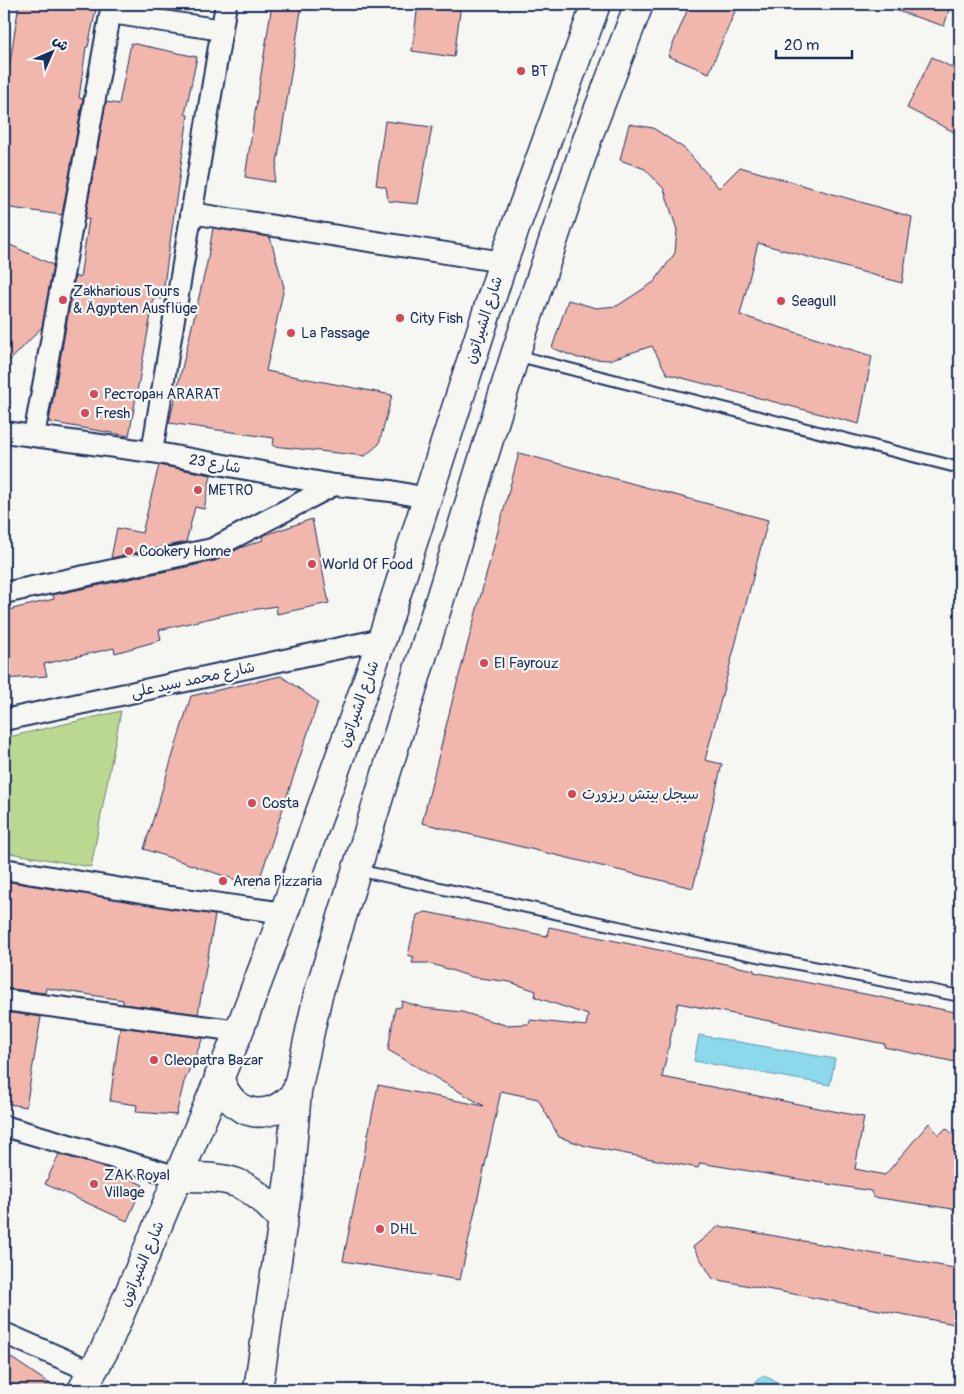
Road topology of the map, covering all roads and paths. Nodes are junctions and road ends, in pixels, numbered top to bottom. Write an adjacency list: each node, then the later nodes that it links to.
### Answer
1 (226, 4): 5 (street)
2 (596, 4): 7 (street, شارع الشيراتون)
3 (639, 4): 8 (street)
4 (112, 8): 5 (street); 10 (street)
5 (222, 30): 6 (street)
6 (191, 212): 7 (street); 11 (street)
7 (503, 262): 14 (street, شارع الشيراتون)
8 (515, 355): 12 (lane); 19 (street)
9 (4, 432): 10 (street, شارع 23)
10 (34, 436): 11 (street, شارع 23)
11 (152, 452): 13 (street, شارع 23)
12 (960, 468)
13 (334, 485): 14 (street, شارع 23); 15 (street)
14 (426, 498): 16 (street, شارع الشيراتون)
15 (4, 593)
16 (382, 639): 17 (street, شارع محمد سيد على); 20 (street, شارع الشيراتون)
17 (4, 720)
18 (4, 869): 20 (street)
19 (356, 870): 21 (lane); 25 (street)
20 (284, 913): 23 (street, شارع الشيراتون)
21 (960, 996)
22 (4, 1000): 23 (street)
23 (239, 1031): 24 (street, شارع الشيراتون)
24 (219, 1076): 25 (street); 27 (street, شارع الشيراتون)
25 (297, 1091): 28 (street)
26 (4, 1126): 27 (street)
27 (179, 1177): 28 (street); 30 (street, شارع الشيراتون)
28 (283, 1220): 31 (street)
29 (4, 1333): 30 (street)
30 (90, 1384)
31 (258, 1390)

